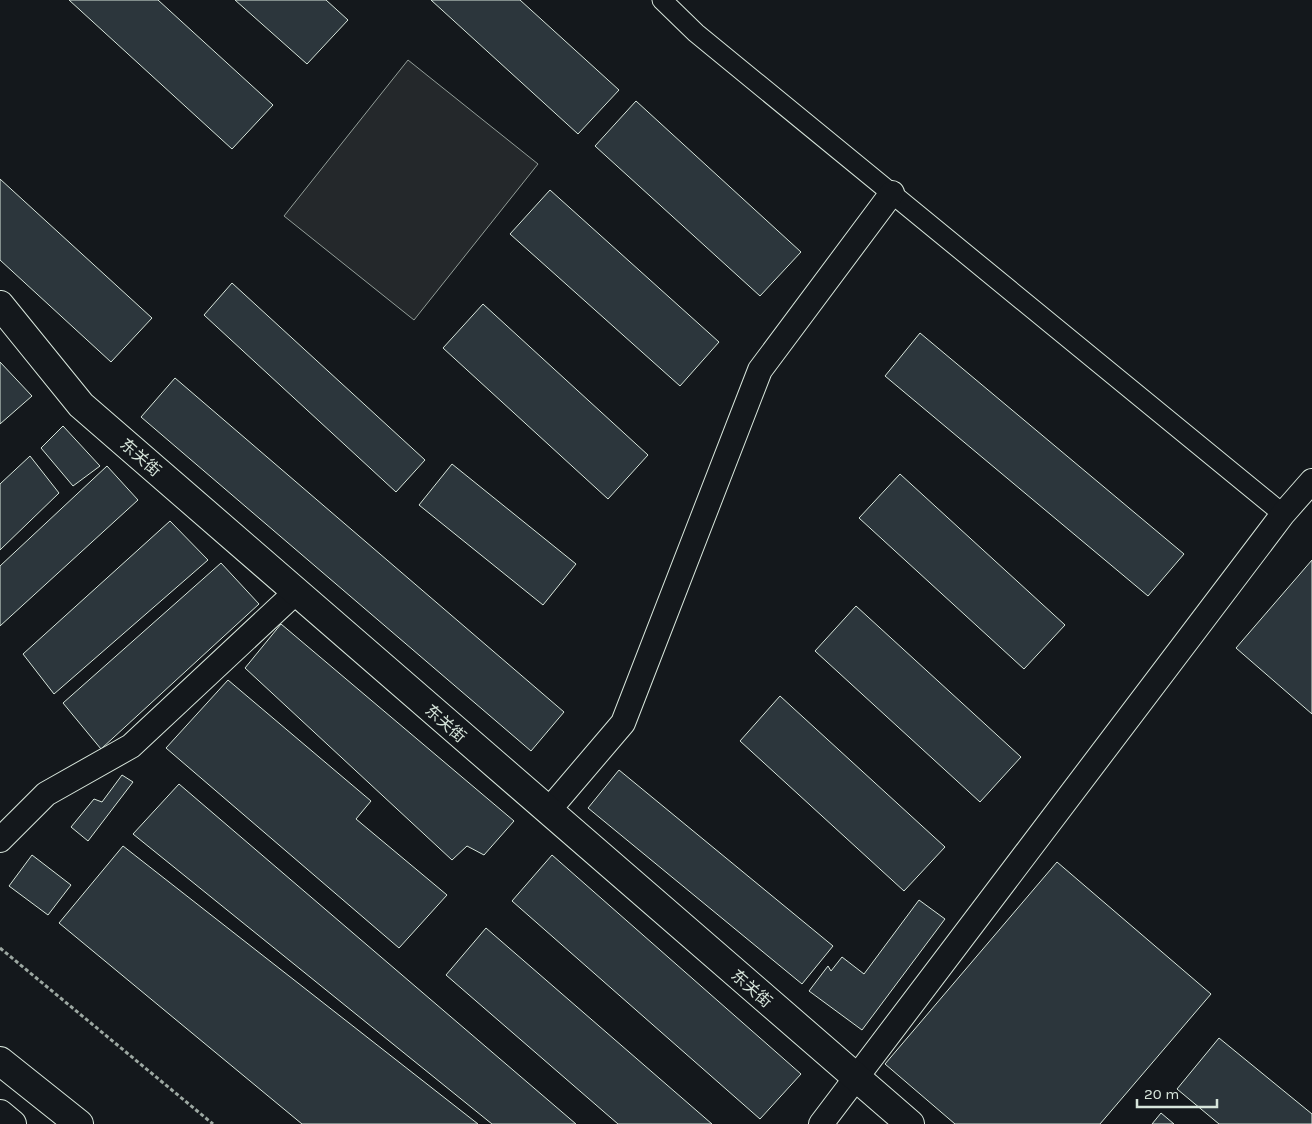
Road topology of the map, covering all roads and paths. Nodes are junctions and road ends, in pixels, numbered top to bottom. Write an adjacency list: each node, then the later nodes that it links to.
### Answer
1 (662, 0): 2 (street)
2 (892, 193): 5 (street); 7 (street)
3 (0, 305): 6 (main road, 东关街)
4 (1312, 481): 5 (street)
5 (1283, 514): 11 (street)
6 (296, 592): 7 (main road, 东关街); 8 (street)
7 (548, 811): 11 (main road, 东关街)
8 (0, 840)
9 (0, 948): 15 (path)
10 (0, 1060): 14 (main road)
11 (856, 1078): 16 (street); 17 (main road, 东关街)
12 (0, 1114): 13 (main road)
13 (12, 1124)
14 (78, 1124)
15 (213, 1124)
16 (821, 1124)
17 (910, 1124)

